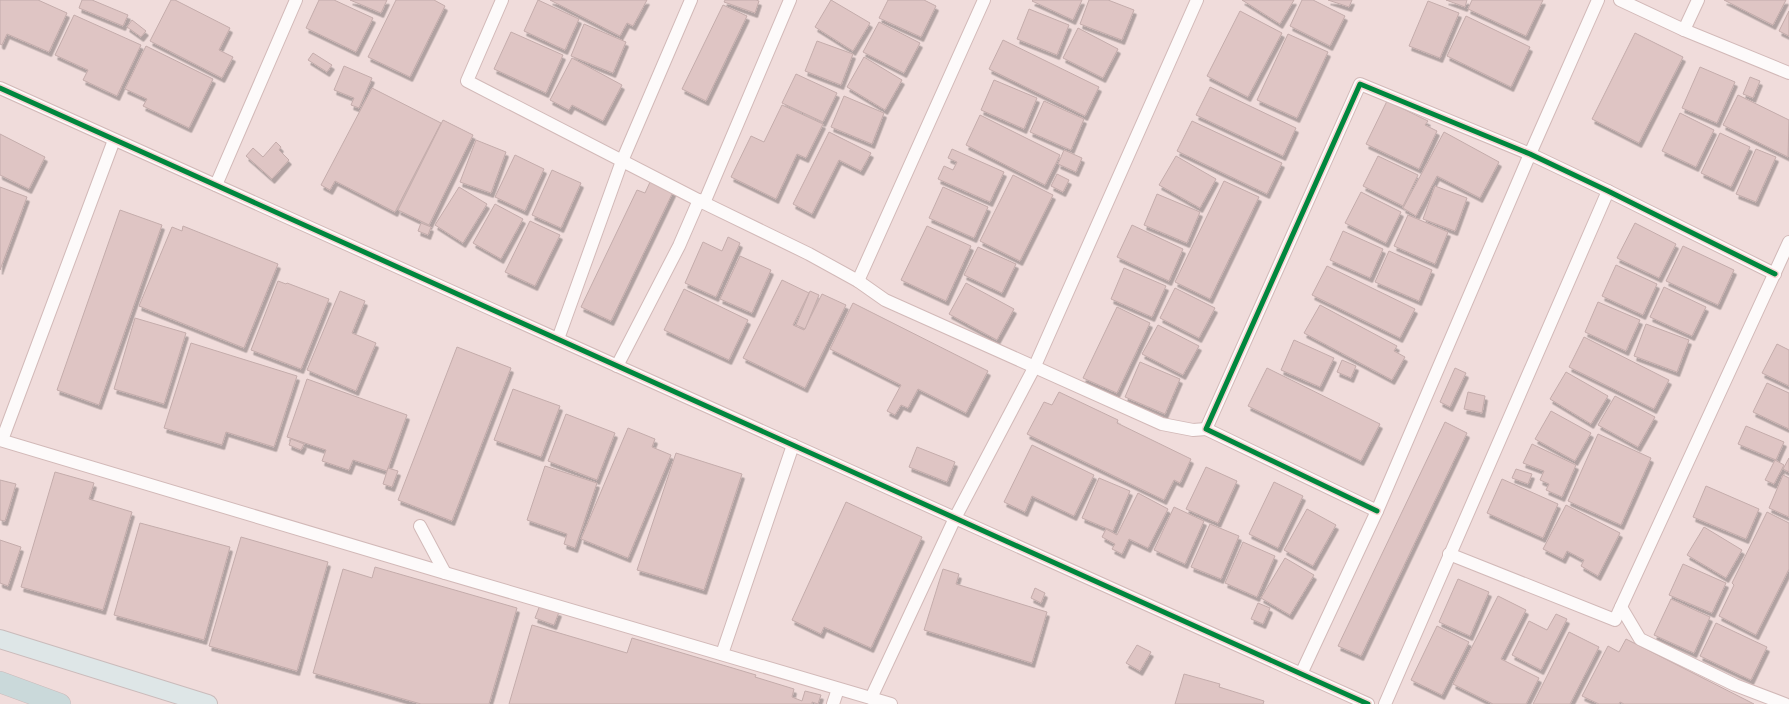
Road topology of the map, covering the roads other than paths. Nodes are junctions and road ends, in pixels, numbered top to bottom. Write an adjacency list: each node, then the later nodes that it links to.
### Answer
1 (296, 0): 16 (street)
2 (502, 0): 15 (street)
3 (691, 0): 15 (street)
4 (790, 0): 18 (street)
5 (984, 0): 21 (street)
6 (1196, 0): 24 (street)
7 (1598, 0): 14 (street)
8 (1620, 0): 10 (street)
9 (1698, 0): 10 (street)
10 (1684, 30): 11 (street)
11 (1789, 73)
12 (0, 88): 13 (street)
13 (114, 140): 16 (street); 26 (street)
14 (1530, 154): 17 (street); 25 (street); 28 (street)
15 (622, 161): 18 (street); 22 (street)
16 (216, 185): 22 (street)
17 (1608, 190): 20 (street); 31 (street)
18 (701, 202): 21 (street); 23 (street)
19 (1789, 242): 20 (street)
20 (1775, 274): 33 (street)
21 (858, 281): 24 (street)
22 (558, 339): 23 (street)
23 (617, 366): 27 (street)
24 (1034, 368): 25 (street); 29 (street)
25 (1206, 429): 28 (street)
26 (1, 440): 32 (street)
27 (792, 445): 29 (street); 35 (street)
28 (1376, 511): 36 (street)
29 (955, 518): 36 (street); 40 (street)
30 (420, 526): 32 (street)
31 (1449, 554): 33 (street); 41 (street)
32 (445, 573): 35 (street)
33 (1621, 607): 48 (street)
34 (0, 639): 44 (main road)
35 (722, 654): 38 (street)
36 (1301, 674): 47 (street)
37 (0, 682): 43 (highway)
38 (838, 688): 40 (street); 45 (street)
39 (0, 694): 42 (highway)
40 (871, 698): 46 (street)
41 (1386, 703)
42 (33, 704)
43 (60, 704)
44 (208, 704)
45 (833, 704)
46 (891, 704)
47 (1368, 704)
48 (1785, 704)

